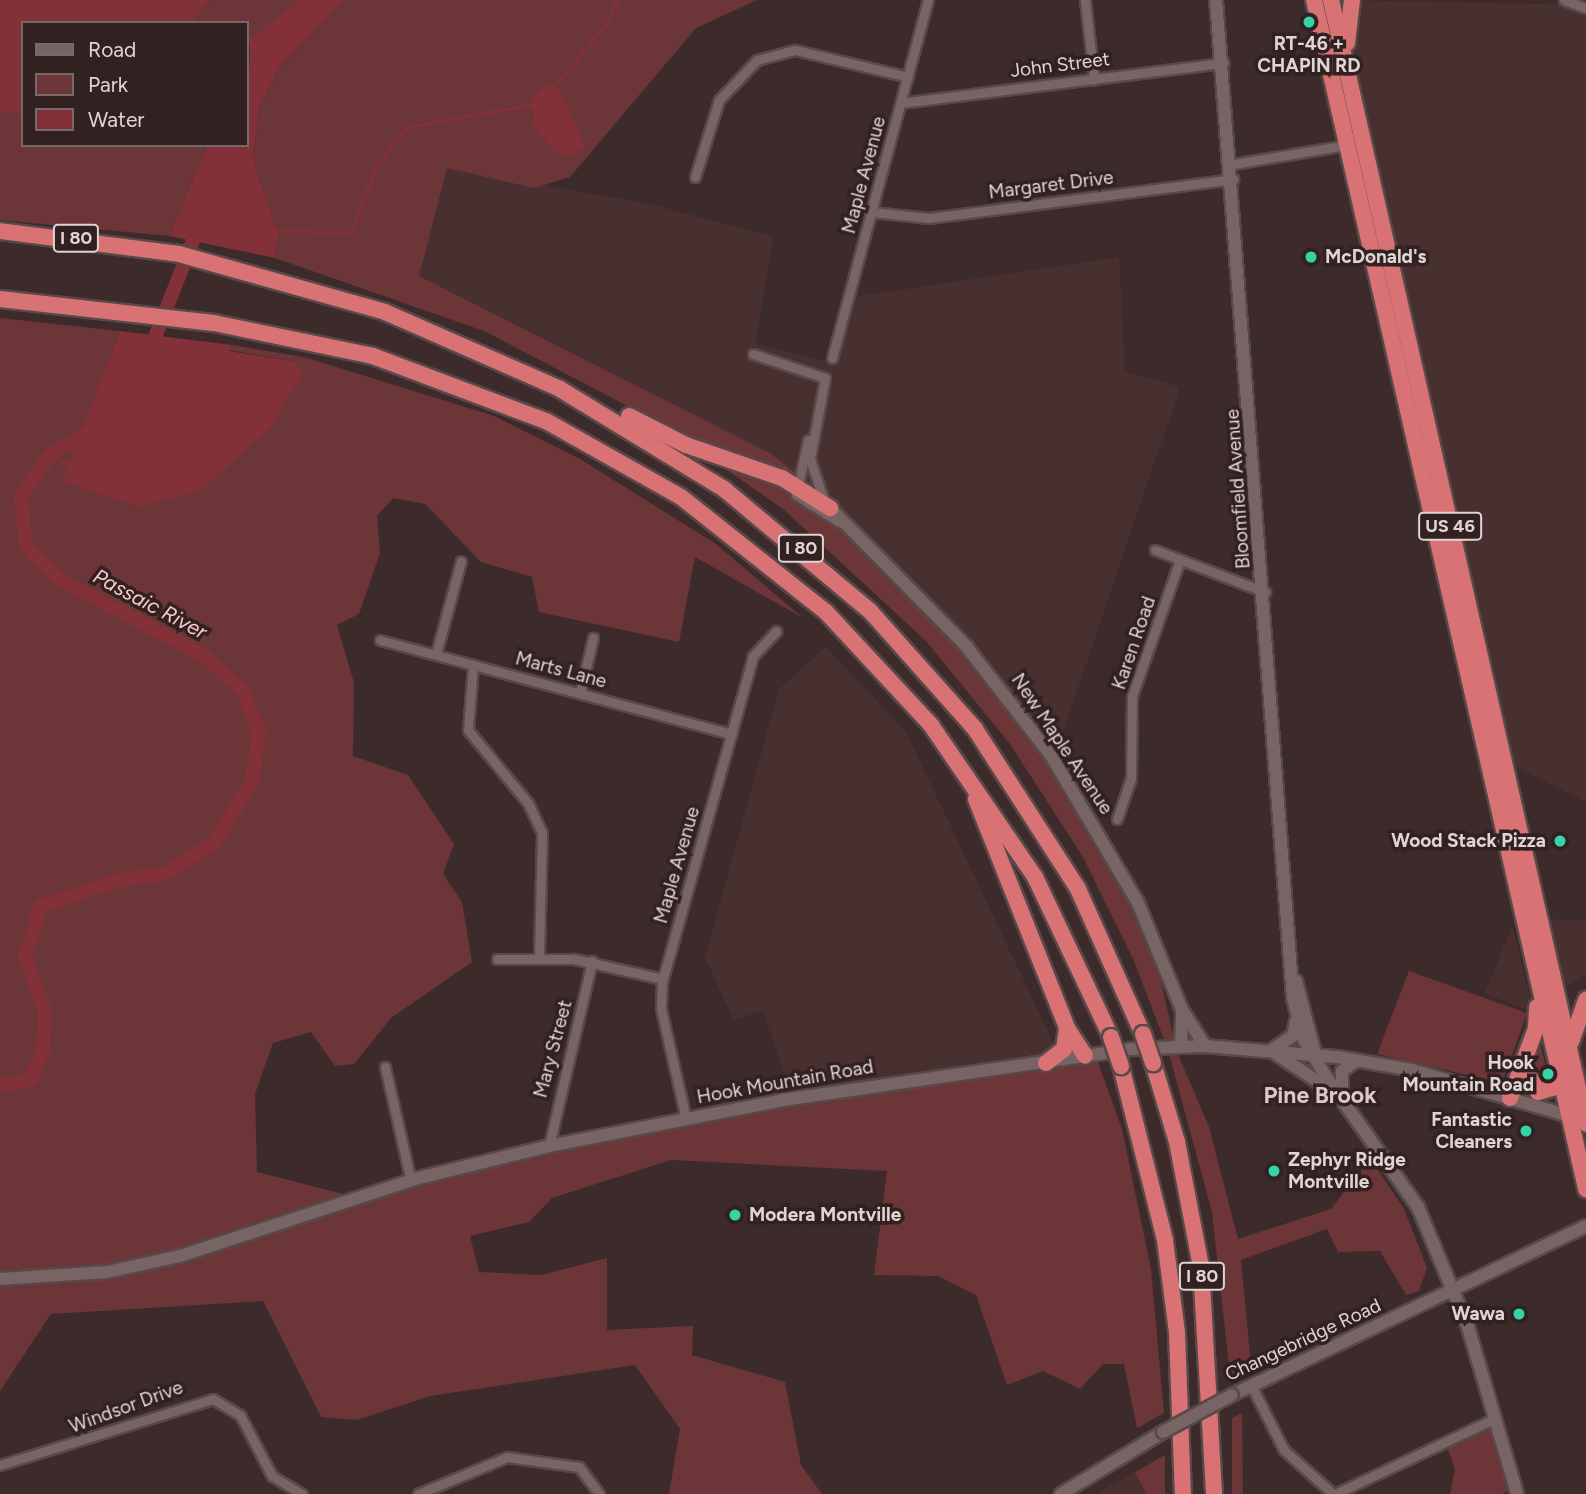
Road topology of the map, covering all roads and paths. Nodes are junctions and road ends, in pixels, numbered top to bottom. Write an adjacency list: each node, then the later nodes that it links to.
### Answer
1 (928, 0): 10 (street, Maple Avenue)
2 (1085, 0): 11 (street)
3 (1216, 0): 9 (main road, Bloomfield Avenue)
4 (1314, 0): 14 (highway, US 46)
5 (1331, 0): 12 (highway, US 46)
6 (1352, 0): 12 (highway)
7 (1564, 0): 8 (street)
8 (1586, 8)
9 (1224, 63): 11 (street, John Street); 15 (main road, Bloomfield Avenue)
10 (908, 77): 13 (street, Maple Avenue); 16 (street)
11 (1094, 79): 13 (street, John Street)
12 (1350, 87): 54 (highway, US 46)
13 (901, 103): 18 (street, Maple Avenue)
14 (1347, 145): 15 (street); 46 (highway, US 46)
15 (1233, 164): 17 (main road, Bloomfield Avenue)
16 (695, 177)
17 (1234, 180): 18 (street, Margaret Drive); 31 (main road, Bloomfield Avenue)
18 (872, 212): 22 (street, Maple Avenue)
19 (0, 230): 23 (highway, I 80)
20 (0, 299): 38 (highway, I 80)
21 (753, 354): 24 (street)
22 (832, 358)
23 (505, 362): 25 (highway); 84 (highway, I 80, bridge)
24 (815, 425): 25 (street); 26 (street)
25 (794, 484): 26 (highway); 27 (street, New Maple Avenue)
26 (830, 508): 27 (main road, New Maple Avenue)
27 (858, 536): 49 (main road, New Maple Avenue)
28 (1155, 550): 29 (street)
29 (1181, 560): 31 (street); 40 (street, Karen Road)
30 (461, 561): 35 (street)
31 (1265, 592): 44 (main road, Bloomfield Avenue)
32 (776, 631): 39 (street, Maple Avenue)
33 (593, 638): 37 (street)
34 (380, 640): 35 (street, Marts Lane)
35 (436, 654): 36 (street, Marts Lane)
36 (473, 665): 37 (street, Marts Lane); 41 (street)
37 (580, 693): 39 (street, Marts Lane)
38 (931, 725): 50 (highway); 83 (highway, I 80, bridge)
39 (732, 734): 45 (street, Maple Avenue)
40 (1117, 819)
41 (538, 957): 42 (street); 43 (street)
42 (497, 959)
43 (592, 961): 45 (street); 68 (street, Mary Street)
44 (1294, 976): 48 (main road, Bloomfield Avenue); 55 (main road, Bloomfield Avenue)
45 (663, 979): 66 (street, Maple Avenue)
46 (1537, 987): 59 (highway); 62 (highway, US 46)
47 (1586, 1000): 54 (highway)
48 (1294, 1003): 53 (main road); 55 (main road, Bloomfield Avenue)
49 (1182, 1010): 51 (main road, New Maple Avenue); 52 (main road, New Maple Avenue)
50 (1067, 1028): 56 (highway); 58 (highway)
51 (1181, 1045): 52 (main road, Hook Mountain Road); 56 (main road, Hook Mountain Road)
52 (1205, 1046): 53 (main road, Hook Mountain Road)
53 (1270, 1051): 55 (main road, Hook Mountain Road); 64 (main road)
54 (1570, 1051): 61 (highway, US 46)
55 (1315, 1055): 57 (main road, Hook Mountain Road); 64 (main road, Bloomfield Avenue)
56 (1085, 1056): 58 (main road, Hook Mountain Road)
57 (1356, 1061): 63 (main road, Hook Mountain Road); 64 (main road)
58 (1046, 1063): 66 (main road, Hook Mountain Road)
59 (1522, 1065): 62 (highway); 63 (highway)
60 (385, 1067): 69 (street)
61 (1576, 1077): 62 (highway); 67 (highway, US 46)
62 (1562, 1089): 65 (highway, US 46)
63 (1510, 1098): 65 (main road, Hook Mountain Road)
64 (1344, 1104): 75 (main road, Bloomfield Avenue)
65 (1570, 1116): 67 (main road, Hook Mountain Road); 70 (highway, US 46)
66 (686, 1119): 68 (main road, Hook Mountain Road)
67 (1586, 1122)
68 (549, 1146): 69 (main road, Hook Mountain Road)
69 (411, 1181): 74 (main road, Hook Mountain Road)
70 (1586, 1189)
71 (1586, 1226): 72 (main road, Changebridge Road)
72 (1571, 1238): 73 (main road, Changebridge Road); 75 (main road, Changebridge Road)
73 (1586, 1239)
74 (0, 1279)
75 (1453, 1291): 76 (main road, Changebridge Road); 77 (main road, Bloomfield Avenue)
76 (1251, 1385): 82 (main road, Changebridge Road, bridge); 85 (street)
77 (1496, 1418): 85 (street); 86 (main road, Bloomfield Avenue)
78 (0, 1465): 79 (street, Windsor Drive)
79 (302, 1494)
80 (418, 1494): 81 (street)
81 (599, 1494)
82 (1061, 1494)
83 (1183, 1494)
84 (1214, 1494)
85 (1334, 1494)
86 (1517, 1494)

